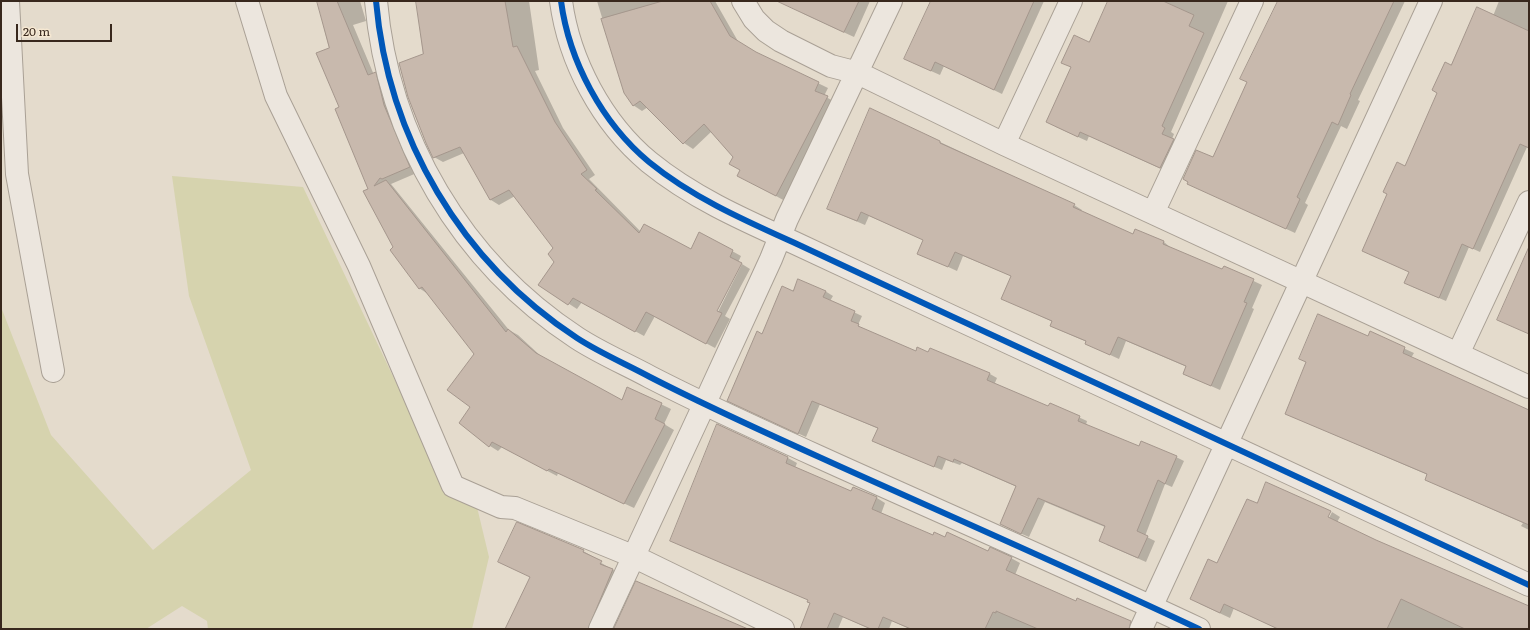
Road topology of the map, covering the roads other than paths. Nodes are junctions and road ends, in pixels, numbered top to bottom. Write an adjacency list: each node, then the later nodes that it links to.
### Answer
1 (8, 1): 17 (street)
2 (247, 1): 21 (street)
3 (376, 1): 19 (street)
4 (561, 1): 14 (street)
5 (742, 1): 10 (street)
6 (891, 1): 10 (street)
7 (1071, 1): 11 (street)
8 (1252, 1): 13 (street)
9 (1430, 1): 15 (street)
10 (858, 73): 11 (street); 14 (street)
11 (1004, 144): 13 (street)
12 (1529, 202): 16 (street)
13 (1152, 213): 15 (street)
14 (780, 237): 19 (street); 20 (street)
15 (1300, 282): 16 (street); 20 (street)
16 (1458, 354): 18 (street)
17 (53, 371)
18 (1529, 387)
19 (704, 405): 21 (street); 23 (street)
20 (1228, 443): 22 (street); 23 (street)
21 (635, 557): 24 (street); 25 (street)
22 (1529, 586)
23 (1152, 607): 26 (street); 27 (street)
24 (600, 629)
25 (783, 629)
26 (1141, 629)
27 (1199, 629)

